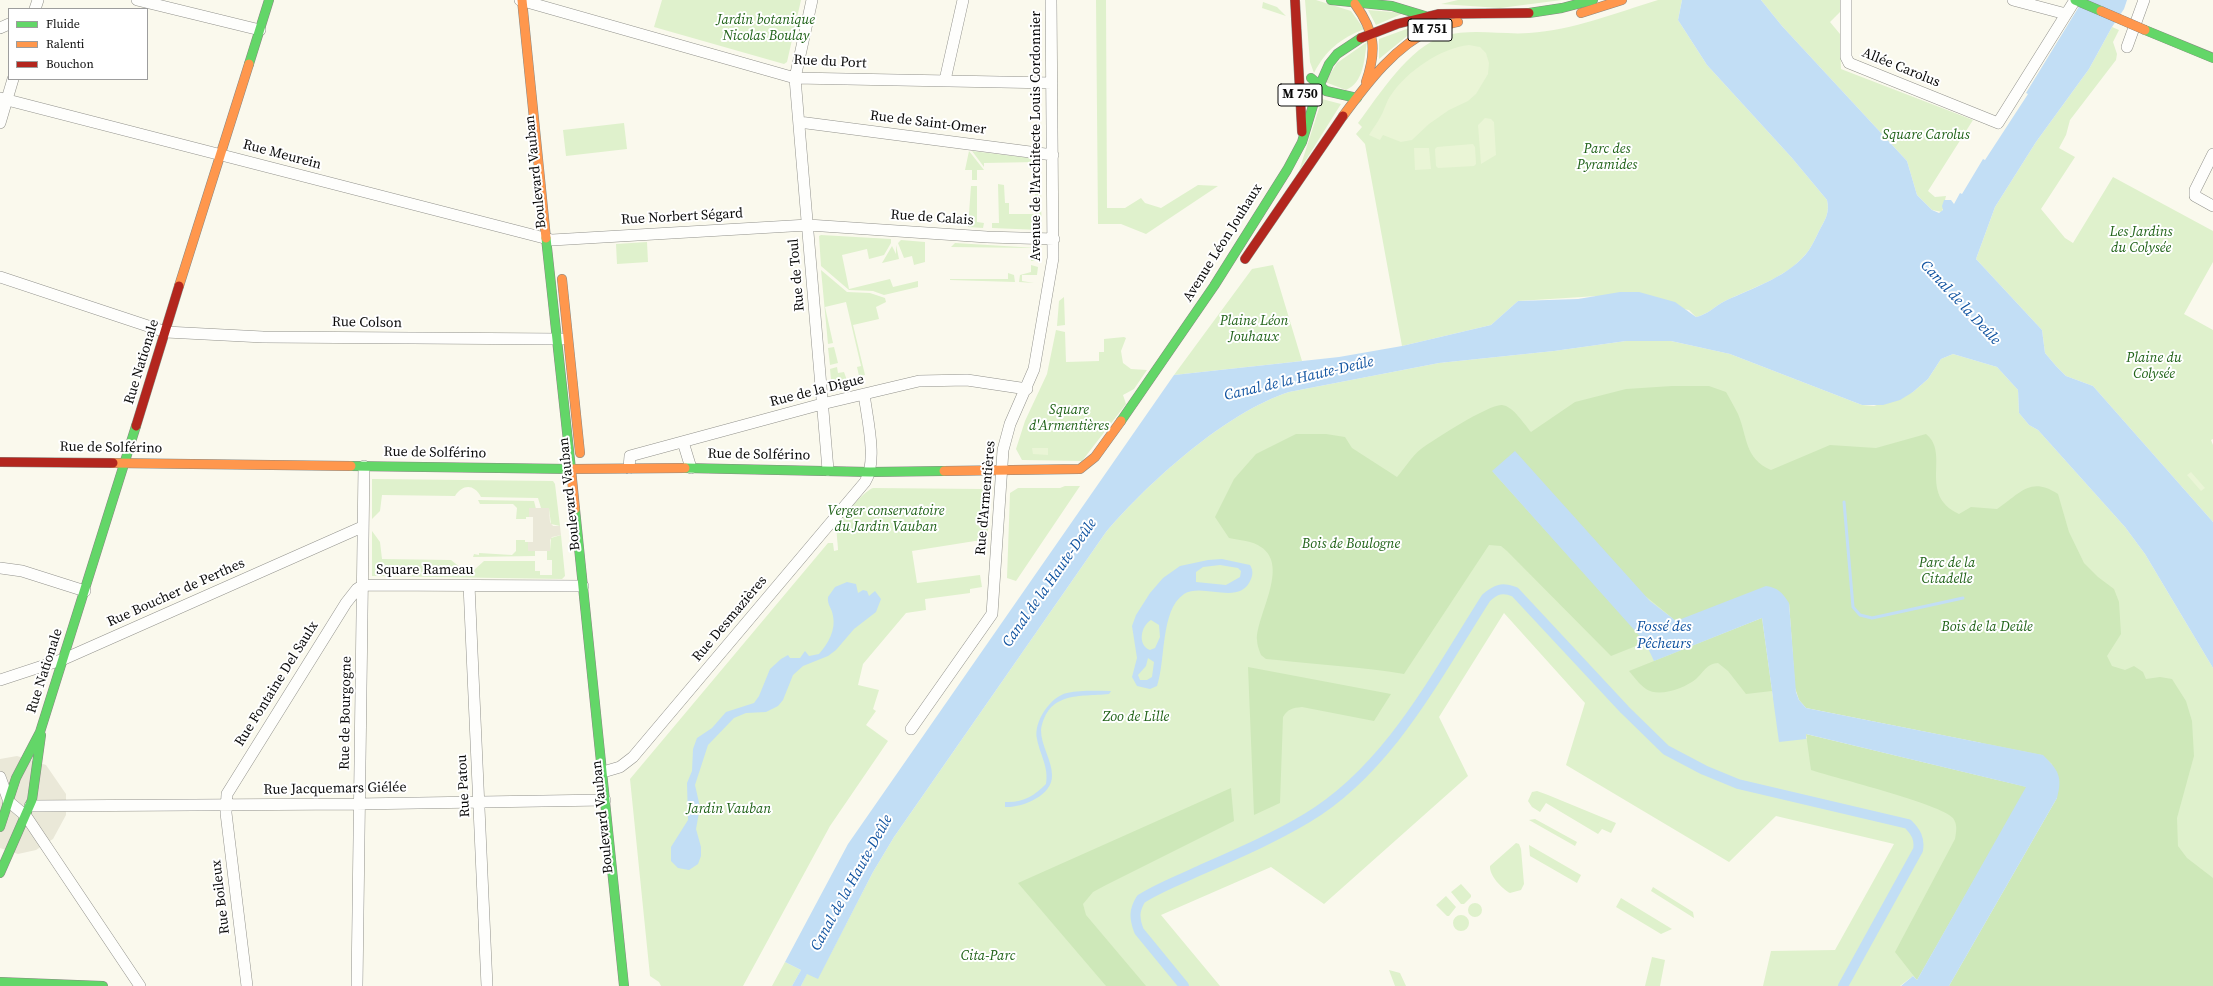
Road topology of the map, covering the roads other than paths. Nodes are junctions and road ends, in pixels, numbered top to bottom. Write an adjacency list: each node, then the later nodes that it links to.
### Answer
1 (137, 0): 18 (street)
2 (269, 0): 18 (main road, Rue Nationale)
3 (812, 0): 23 (street, Rue de Toul)
4 (963, 0): 25 (street)
5 (1051, 0): 26 (street, Avenue de l'Architecte Louis Cordonnier)
6 (1295, 0): 21 (main road, M 750)
7 (1334, 0): 15 (main road)
8 (1593, 0): 17 (main road, Avenue Léon Jouhaux / M 751)
9 (1622, 0): 28 (main road, Avenue Léon Jouhaux / M 751)
10 (2013, 0): 16 (street)
11 (2075, 0): 16 (street); 22 (main road, bridge)
12 (2144, 0): 20 (street)
13 (1846, 2): 16 (street, Allée Carolus)
14 (527, 3): 23 (street, Rue du Port); 40 (main road, Boulevard Vauban)
15 (1355, 4): 17 (main road, M 751); 19 (main road, Avenue Léon Jouhaux)
16 (2066, 14)
17 (1425, 16): 19 (main road, Avenue Léon Jouhaux / M 751)
18 (260, 30): 34 (main road, Rue Nationale)
19 (1372, 35): 27 (main road, Avenue Léon Jouhaux / M 751); 28 (main road, Avenue Léon Jouhaux)
20 (2127, 47)
21 (1300, 50): 27 (main road); 33 (main road, M 750)
22 (2213, 58)
23 (795, 78): 25 (street, Rue du Port); 31 (street, Rue de Toul)
24 (13, 80): 30 (street)
25 (945, 80): 26 (street, Rue du Port)
26 (1052, 83): 36 (street, Avenue de l'Architecte Louis Cordonnier)
27 (1318, 87): 29 (main road); 33 (main road, Avenue Léon Jouhaux / M 751)
28 (1364, 89): 29 (main road, Avenue Léon Jouhaux)
29 (1357, 98): 41 (main road, Avenue Léon Jouhaux)
30 (3, 99): 32 (street); 34 (street, Rue Meurein)
31 (799, 122): 36 (street, Rue de Saint-Omer); 38 (street, Rue de Toul)
32 (0, 123)
33 (1302, 141): 55 (main road, Avenue Léon Jouhaux)
34 (221, 154): 40 (street, Rue Meurein); 45 (main road, Rue Nationale)
35 (2213, 154): 37 (street)
36 (1053, 155): 39 (street, Avenue de l'Architecte Louis Cordonnier)
37 (2213, 206)
38 (808, 225): 39 (street, Rue de Calais); 40 (street, Rue Norbert Ségard); 50 (street, Rue de Toul)
39 (1054, 239): 48 (street, Avenue de l'Architecte Louis Cordonnier)
40 (555, 240): 47 (main road, Boulevard Vauban)
41 (1238, 268)
42 (561, 270): 46 (main road, Boulevard Vauban)
43 (0, 277): 45 (street, Rue Colson)
44 (1223, 289): 58 (main road, Avenue Léon Jouhaux)
45 (166, 332): 47 (street, Rue Colson); 53 (main road, Rue Nationale)
46 (568, 339): 47 (street, Rue Colson); 60 (main road, Boulevard Vauban)
47 (557, 340): 59 (main road, Boulevard Vauban)
48 (1026, 389): 49 (street, Rue de la Digue); 63 (street, Rue d'Armentières)
49 (864, 394): 50 (street, Rue de la Digue); 62 (street)
50 (822, 404): 51 (street, Rue de la Digue); 61 (street, Rue de Toul)
51 (683, 442): 56 (street, Rue de la Digue); 57 (street)
52 (0, 462): 53 (main road, Rue de Solférino)
53 (126, 462): 54 (main road, Rue de Solférino); 71 (main road, Rue Nationale)
54 (364, 466): 59 (main road, Rue de Solférino); 66 (street, Square Rameau)
55 (1085, 466): 63 (main road, Rue de Solférino)
56 (630, 468): 57 (main road, Rue de Solférino); 60 (main road, Rue de Solférino)
57 (691, 468): 61 (main road, Rue de Solférino)
58 (1097, 468)
59 (571, 469): 60 (main road, Rue de Solférino); 70 (main road, Boulevard Vauban)
60 (581, 469): 65 (main road, Boulevard Vauban)
61 (828, 470): 62 (main road, Rue de Solférino)
62 (870, 472): 63 (main road, Rue de Solférino); 77 (street, Rue Desmazières)
63 (1001, 474): 64 (main road, Rue de Solférino); 74 (street, Rue d'Armentières)
64 (1085, 478)
65 (582, 482)
66 (362, 527): 68 (street, Square Rameau); 72 (street, Rue Boucher de Perthes)
67 (0, 568): 71 (street)
68 (363, 585): 69 (street, Square Rameau); 82 (street, Rue de Bourgogne); 83 (street, Rue Fontaine Del Saulx)
69 (469, 585): 70 (street, Square Rameau); 81 (street, Rue Patou)
70 (583, 586): 77 (main road, Boulevard Vauban)
71 (86, 591): 72 (main road, Rue Nationale)
72 (64, 660): 73 (street, Rue Boucher de Perthes); 75 (main road, Rue Nationale)
73 (0, 680)
74 (911, 729)
75 (40, 732): 80 (main road, Rue Nationale); 84 (main road, Rue Nationale)
76 (611, 759): 77 (main road, Boulevard Vauban)
77 (609, 774): 79 (main road, Boulevard Vauban)
78 (0, 777): 80 (street)
79 (605, 800): 81 (street, Rue Jacquemars Giélée); 94 (main road, Boulevard Vauban)
80 (4, 802): 85 (street); 86 (main road, Rue Nationale)
81 (479, 802): 82 (street, Rue Jacquemars Giélée); 93 (street, Rue Patou)
82 (360, 804): 83 (street, Rue Jacquemars Giélée); 92 (street, Rue de Bourgogne)
83 (226, 805): 84 (street, Rue Jacquemars Giélée); 91 (street, Rue Boileux)
84 (30, 806): 85 (main road, Rue Nationale)
85 (26, 816): 87 (main road, Rue Nationale); 90 (street)
86 (0, 827)
87 (0, 874)
88 (0, 982): 89 (main road)
89 (103, 986)
90 (140, 986)
91 (247, 986)
92 (357, 986)
93 (487, 986)
94 (624, 986)

